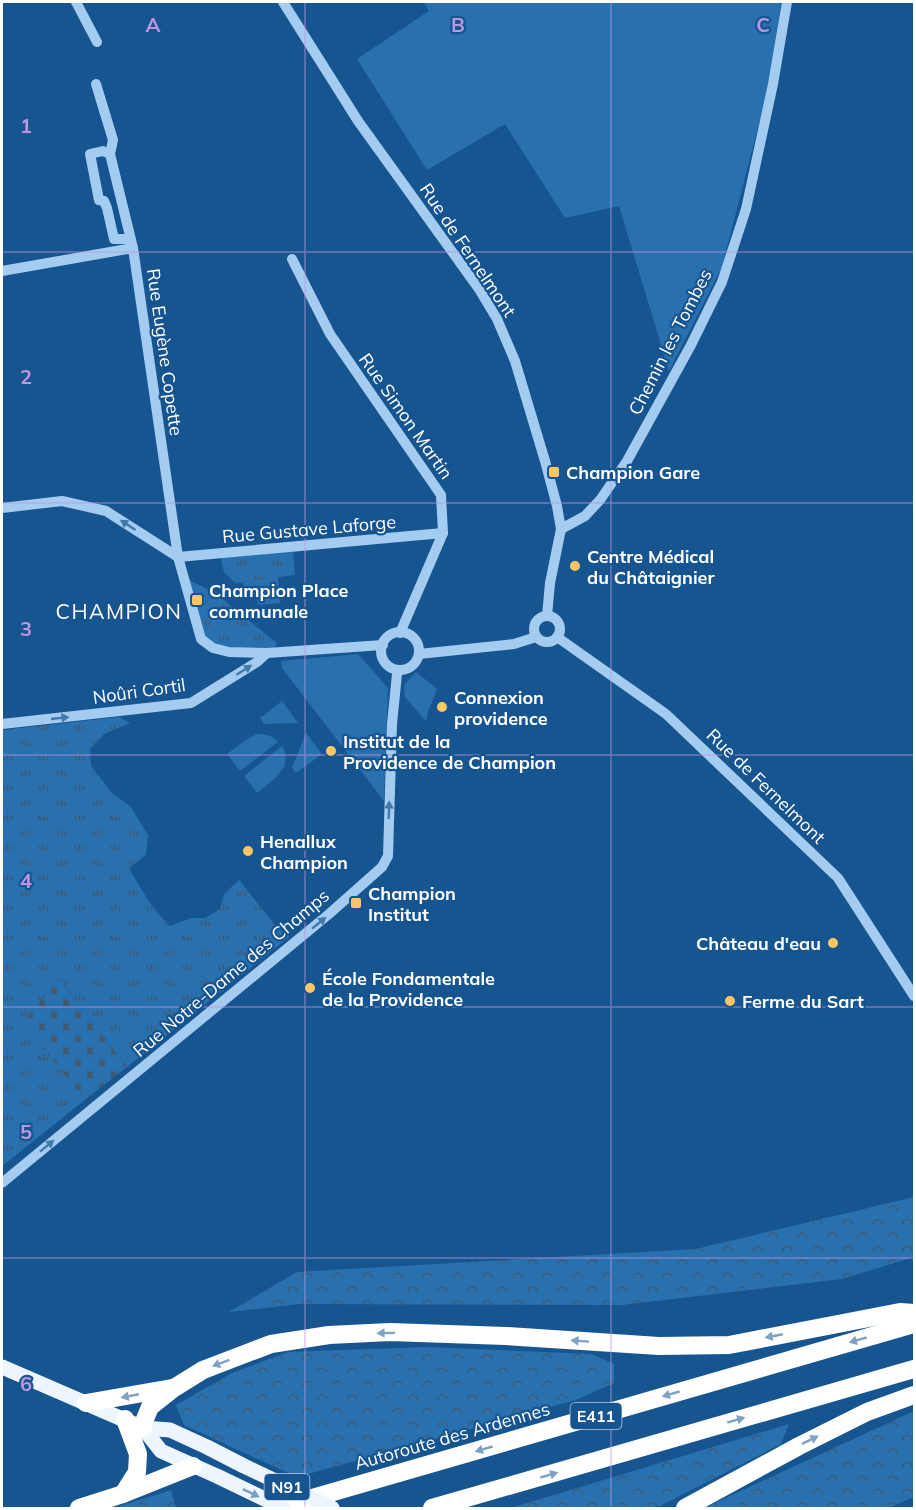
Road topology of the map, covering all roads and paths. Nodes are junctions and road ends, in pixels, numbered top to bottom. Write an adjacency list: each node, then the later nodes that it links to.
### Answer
1 (76, 2): 4 (street)
2 (283, 2): 11 (street, Rue de Fernelmont)
3 (787, 2): 11 (street, Chemin les Tombes)
4 (97, 42)
5 (96, 84): 6 (street)
6 (110, 154): 7 (street); 7 (street)
7 (132, 243): 9 (street, Rue Eugène Copette); 13 (street, Rue Eugène Copette)
8 (292, 259): 12 (street, Rue Simon Martin)
9 (2, 271)
10 (2, 508): 13 (street, one-way to 10)
11 (561, 529): 14 (street, Rue de Fernelmont)
12 (443, 533): 13 (street, Rue Gustave Laforge); 15 (street, Rue Simon Martin)
13 (177, 557): 19 (street, Rue Eugène Copette)
14 (547, 616): 16 (street, Rue de Fernelmont); 17 (street, Rue de Fernelmont)
15 (400, 633): 18 (street); 20 (street)
16 (536, 637): 17 (street); 20 (street)
17 (557, 637): 23 (street, Rue de Fernelmont)
18 (383, 645): 19 (street, Rue Eugène Copette); 21 (street)
19 (267, 653): 22 (street, Noûri Cortil, one-way to 19)
20 (419, 654): 21 (street)
21 (399, 670): 24 (street, Rue Notre-Dame des Champs, one-way to 21)
22 (2, 724)
23 (915, 996)
24 (2, 1183)
25 (915, 1313): 29 (highway, one-way to 29)
26 (915, 1324): 38 (highway, Autoroute des Ardennes / E411, one-way to 38)
27 (2, 1367): 31 (main road, N91)
28 (915, 1369): 40 (highway, E411, one-way to 28)
29 (174, 1388): 31 (highway, one-way to 31); 33 (highway)
30 (915, 1395): 41 (highway, one-way to 30)
31 (86, 1403): 32 (main road, N91)
32 (124, 1419): 33 (main road, N91); 36 (highway)
33 (143, 1428): 34 (main road, N91); 35 (main road, N91)
34 (242, 1465): 35 (main road); 39 (main road, N91, bridge)
35 (193, 1466): 36 (highway); 38 (main road, N91, one-way to 38, bridge)
36 (123, 1494): 37 (highway)
37 (80, 1509)
38 (281, 1509)
39 (332, 1509)
40 (432, 1509)
41 (685, 1509)

